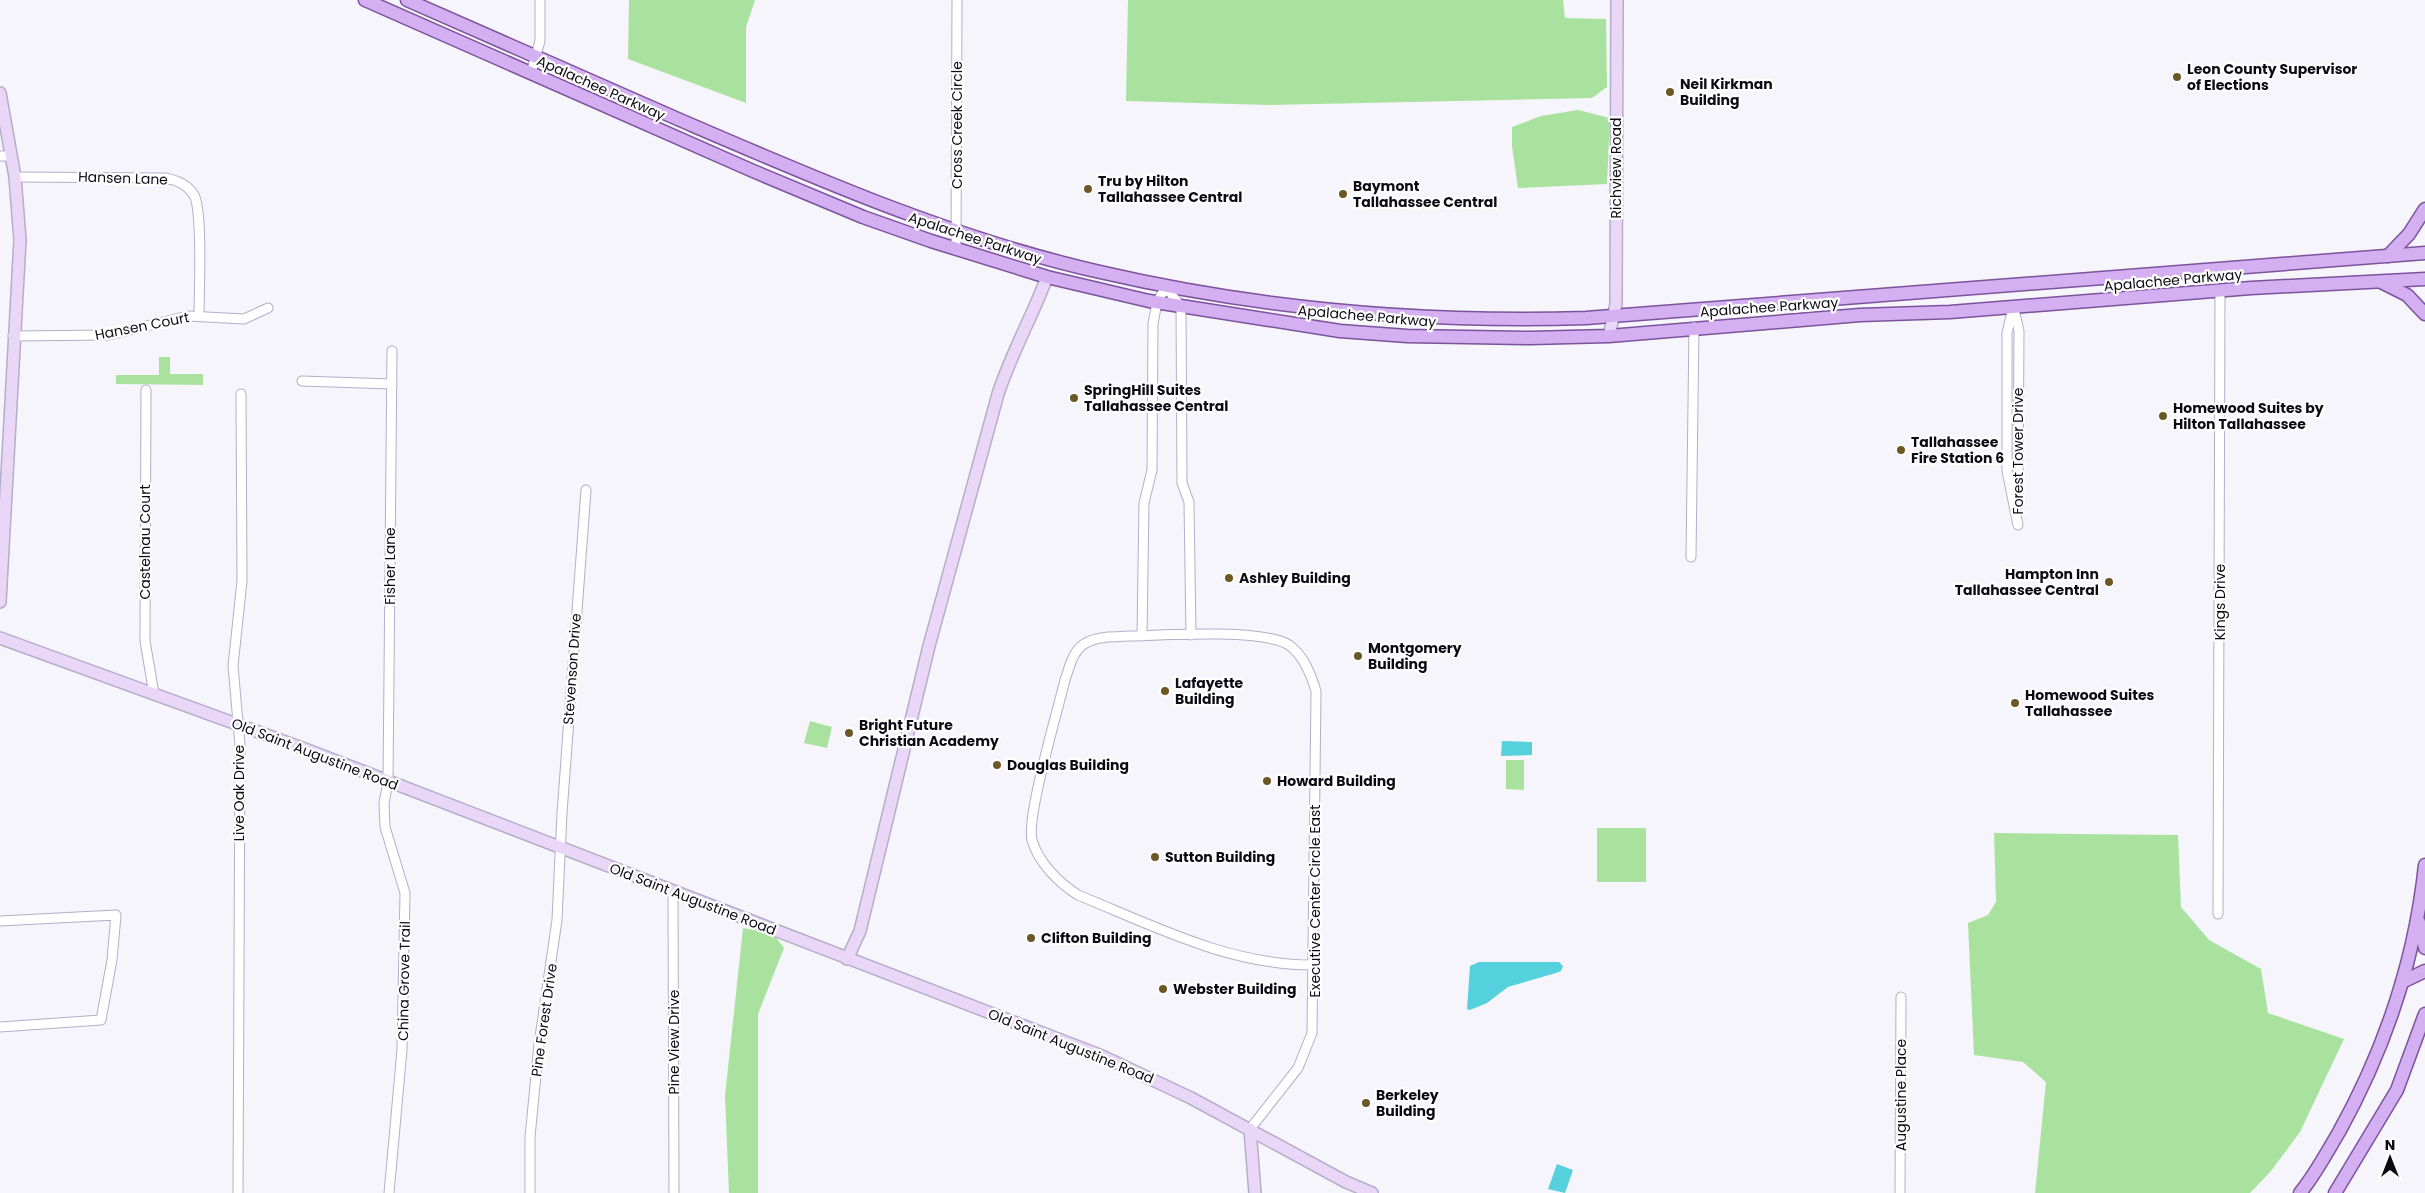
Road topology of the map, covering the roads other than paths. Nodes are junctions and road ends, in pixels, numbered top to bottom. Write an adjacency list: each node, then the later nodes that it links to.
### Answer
1 (365, 0): 7 (main road, Apalachee Parkway)
2 (408, 0): 6 (main road, Apalachee Parkway)
3 (540, 0): 6 (street)
4 (957, 0): 12 (street, Cross Creek Circle)
5 (1617, 0): 33 (street, Richview Road)
6 (535, 57): 7 (street); 12 (main road, Apalachee Parkway)
7 (531, 73): 13 (main road, Apalachee Parkway)
8 (0, 93): 9 (street)
9 (6, 156): 10 (street)
10 (15, 177): 31 (street, Hansen Lane); 37 (street)
11 (2425, 209): 15 (main road)
12 (956, 230): 13 (street, Cross Creek Circle); 21 (main road, Apalachee Parkway)
13 (956, 250): 17 (main road, Apalachee Parkway)
14 (2425, 253): 15 (main road, Apalachee Parkway)
15 (2388, 256): 16 (main road, Apalachee Parkway)
16 (2210, 270): 20 (main road, Apalachee Parkway); 23 (main road)
17 (1047, 277): 26 (main road, Apalachee Parkway); 60 (street)
18 (2425, 279): 19 (main road, Apalachee Parkway)
19 (2381, 282): 22 (main road, Apalachee Parkway); 30 (main road)
20 (2012, 286): 24 (main road, Apalachee Parkway); 28 (main road)
21 (1166, 287): 26 (street); 27 (street); 34 (main road, Apalachee Parkway)
22 (2220, 291): 23 (main road, Apalachee Parkway); 56 (street, Kings Drive)
23 (2194, 293): 28 (main road, Apalachee Parkway)
24 (1900, 294): 25 (main road, Apalachee Parkway); 32 (main road)
25 (1837, 298): 32 (main road); 33 (main road, Apalachee Parkway)
26 (1157, 302): 27 (main road, Apalachee Parkway); 48 (street)
27 (1181, 307): 36 (main road, Apalachee Parkway); 47 (street)
28 (2013, 307): 28 (street, Forest Tower Drive); 32 (main road, Apalachee Parkway)
29 (268, 308): 31 (street, Hansen Court)
30 (2425, 314)
31 (199, 315): 37 (street, Hansen Court)
32 (1860, 315): 35 (main road, Apalachee Parkway)
33 (1613, 316): 34 (main road, Apalachee Parkway); 38 (street, Richview Road)
34 (1406, 317): 36 (main road)
35 (1694, 327): 38 (main road, Apalachee Parkway); 45 (street)
36 (1369, 333): 38 (main road, Apalachee Parkway)
37 (13, 336): 46 (street)
38 (1609, 336)
39 (392, 351): 41 (street, Fisher Lane)
40 (302, 381): 41 (street)
41 (392, 384): 52 (street, Fisher Lane)
42 (146, 390): 50 (street, Castelnau Court)
43 (241, 394): 51 (street, Live Oak Drive)
44 (586, 490): 53 (street, Stevenson Drive)
45 (1691, 557)
46 (0, 602)
47 (1191, 635): 48 (street); 61 (street, Executive Center Circle East)
48 (1142, 636): 61 (street)
49 (0, 638): 50 (street, Old Saint Augustine Road)
50 (154, 694): 51 (street, Old Saint Augustine Road)
51 (238, 725): 52 (street, Old Saint Augustine Road); 68 (street, Live Oak Drive)
52 (388, 782): 53 (street, Old Saint Augustine Road); 69 (street, China Grove Trail)
53 (561, 848): 55 (street, Old Saint Augustine Road); 70 (street, Pine Forest Drive)
54 (2425, 865): 57 (main road)
55 (673, 891): 60 (street, Old Saint Augustine Road); 71 (street, Pine View Drive)
56 (2218, 914)
57 (2418, 918): 59 (main road); 63 (main road)
58 (0, 921): 66 (street)
59 (2425, 948)
60 (848, 959): 67 (street, Old Saint Augustine Road)
61 (1315, 965): 67 (street, Executive Center Circle East)
62 (2425, 972): 63 (main road)
63 (2402, 982): 75 (main road)
64 (1901, 997): 74 (street, Augustine Place)
65 (2425, 1014): 76 (main road)
66 (0, 1027)
67 (1250, 1129): 72 (street); 73 (street, Old Saint Augustine Road)
68 (238, 1193)
69 (390, 1193)
70 (530, 1193)
71 (674, 1193)
72 (1254, 1193)
73 (1372, 1193)
74 (1900, 1193)
75 (2300, 1193)
76 (2335, 1193)

